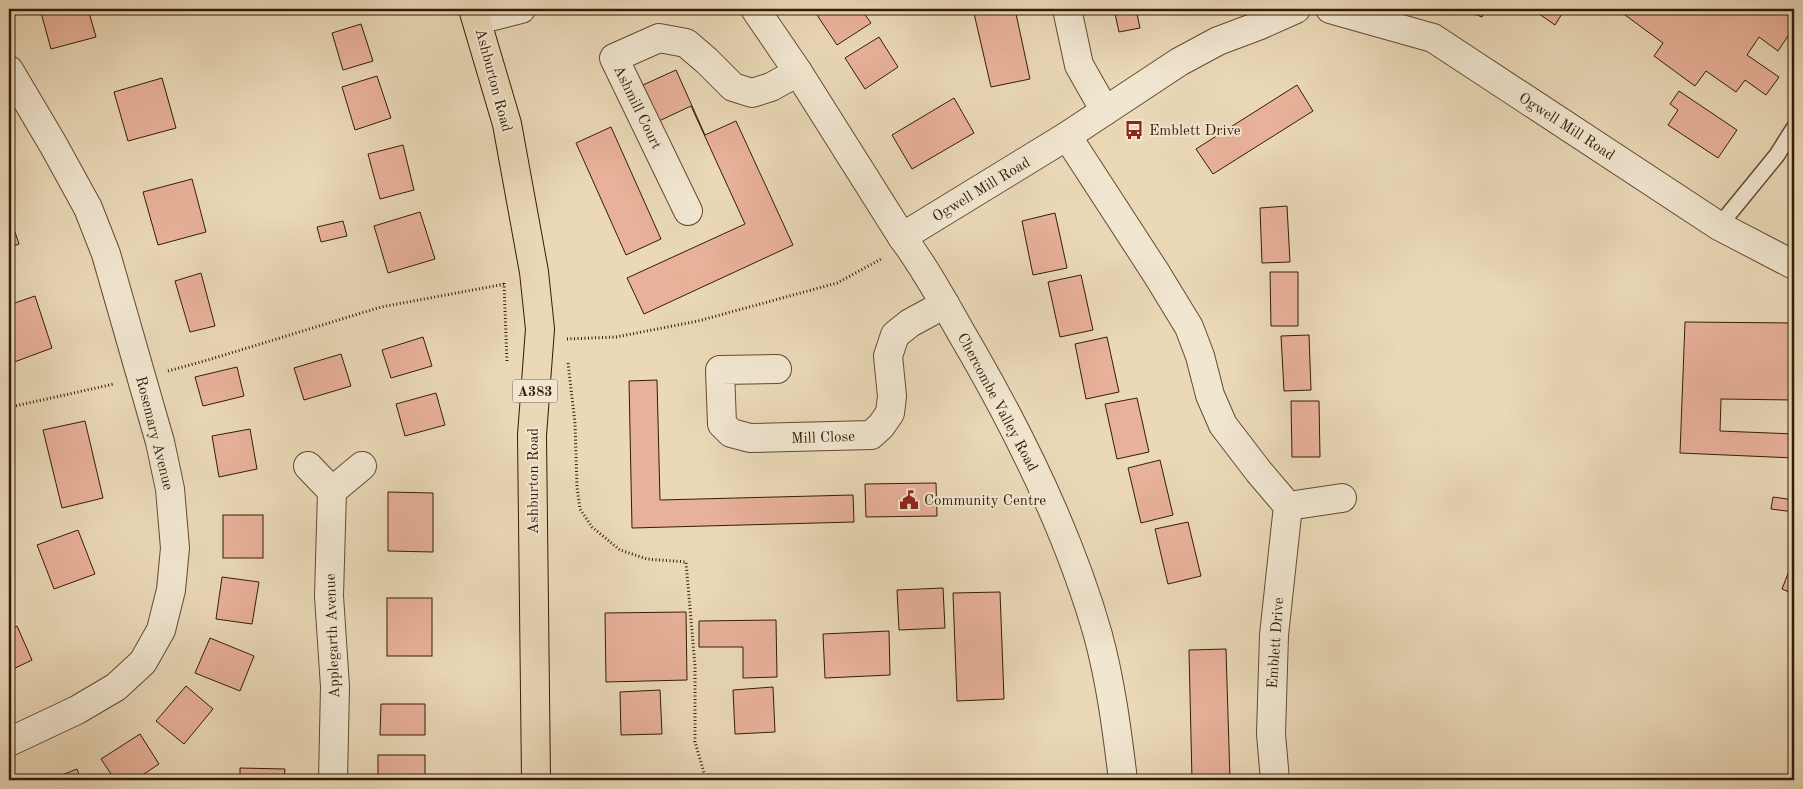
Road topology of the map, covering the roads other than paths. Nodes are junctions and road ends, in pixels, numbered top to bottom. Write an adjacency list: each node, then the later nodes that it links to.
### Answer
1 (521, 9): 6 (street)
2 (755, 9): 8 (street)
3 (1067, 9): 9 (street)
4 (1296, 9): 9 (street, Ogwell Mill Road)
5 (1330, 9): 13 (street, Ogwell Mill Road)
6 (475, 14): 25 (main road, Ashburton Road / A383)
7 (9, 70): 23 (street, Rosemary Avenue)
8 (798, 72): 12 (street, Ashmill Court); 14 (street)
9 (1105, 111): 11 (street, Ogwell Mill Road)
10 (1794, 128): 13 (lane)
11 (1067, 136): 14 (street, Ogwell Mill Road); 22 (street)
12 (688, 211)
13 (1719, 226): 15 (street, Ogwell Mill Road)
14 (905, 241): 16 (street, Chercombe Valley Road)
15 (1794, 265)
16 (945, 304): 17 (street, Mill Close); 26 (street, Chercombe Valley Road)
17 (777, 369)
18 (308, 466): 20 (street)
19 (362, 466): 20 (street)
20 (332, 491): 24 (street, Applegarth Avenue)
21 (1342, 498): 22 (street)
22 (1288, 506): 27 (street, Emblett Drive)
23 (9, 742)
24 (333, 780)
25 (536, 780)
26 (1123, 780)
27 (1276, 780)

